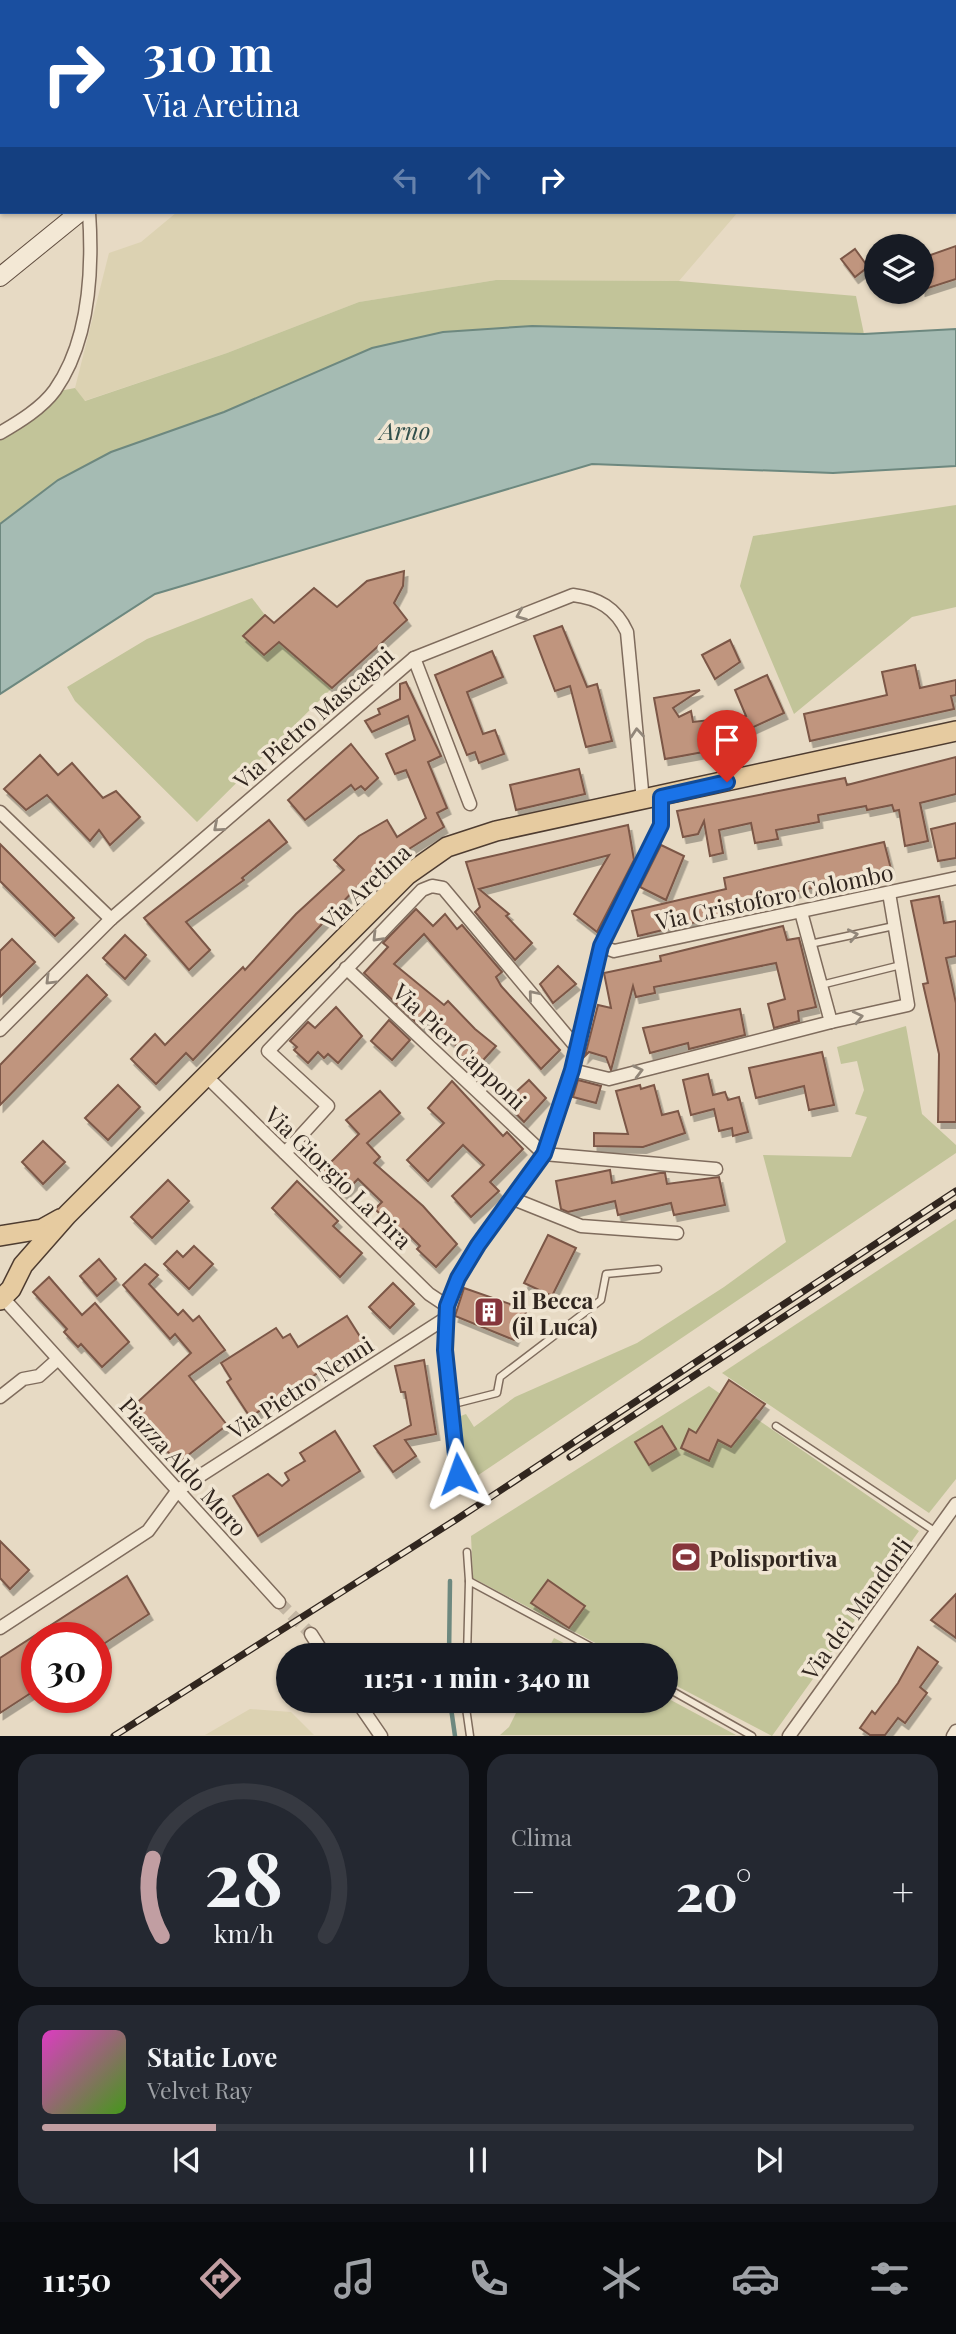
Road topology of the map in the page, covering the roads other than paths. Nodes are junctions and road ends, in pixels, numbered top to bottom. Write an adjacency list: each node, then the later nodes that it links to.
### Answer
1 (78, 214): 3 (main road)
2 (89, 214): 4 (street)
3 (0, 277)
4 (0, 433)
5 (414, 658): 7 (street, Via Pietro Mascagni, one-way to 5); 8 (street); 13 (street, Via Pietro Mascagni, one-way to 13)
6 (956, 731): 7 (main road, Via Aretina)
7 (652, 799): 16 (street, Via Pietro Mascagni); 24 (main road, Via Aretina)
8 (470, 804)
9 (0, 812): 13 (street)
10 (956, 878): 11 (street, Via Cristoforo Colombo)
11 (889, 893): 12 (street, Via Cristoforo Colombo); 14 (street)
12 (802, 912): 15 (street); 16 (street, Via Cristoforo Colombo)
13 (111, 919): 21 (street, Via Pietro Mascagni, one-way to 21)
14 (895, 926): 15 (lane, one-way to 14); 17 (street)
15 (810, 944): 19 (street)
16 (601, 946): 22 (street, Via Pietro Mascagni)
17 (901, 965): 19 (lane); 20 (street, one-way to 17)
18 (346, 968): 22 (street, one-way to 18); 25 (street); 26 (street, Via Pier Capponi)
19 (821, 985): 20 (street)
20 (831, 1022): 23 (street, one-way to 20)
21 (0, 1030)
22 (577, 1048): 23 (street, Via Pietro Mascagni)
23 (572, 1070): 26 (street, Via Pietro Mascagni)
24 (205, 1075): 25 (street, Via Giorgio La Pira); 29 (main road, Via Aretina)
25 (285, 1153): 35 (street, Via Giorgio La Pira)
26 (544, 1154): 27 (street); 28 (street, Via Pietro Mascagni)
27 (716, 1169)
28 (512, 1198): 30 (street); 35 (street, Via Pietro Mascagni)
29 (68, 1215): 31 (main road, Via Aretina); 33 (main road, Via Aretina)
30 (677, 1233)
31 (0, 1239): 33 (main road, Via Aretina)
32 (658, 1269): 38 (lane)
33 (15, 1277): 34 (main road, Via Aretina)
34 (1, 1299): 36 (street, Piazza Aldo Moro)
35 (446, 1312): 38 (street); 41 (street, Via Pietro Nenni)
36 (58, 1359): 37 (street); 41 (street, Piazza Aldo Moro)
37 (0, 1397)
38 (450, 1405): 40 (street)
39 (776, 1426): 43 (lane)
40 (458, 1474)
41 (178, 1490): 46 (street, Piazza Aldo Moro); 47 (street)
42 (956, 1504): 43 (street, Via dei Mandorli)
43 (936, 1532): 58 (street, Via dei Mandorli)
44 (467, 1552): 45 (lane)
45 (469, 1581): 50 (lane); 51 (lane)
46 (279, 1602)
47 (0, 1628)
48 (311, 1634): 49 (street)
49 (317, 1643)
50 (467, 1643)
51 (584, 1643)
52 (678, 1694): 57 (lane)
53 (365, 1713): 55 (street)
54 (467, 1713): 56 (lane)
55 (381, 1735)
56 (470, 1735)
57 (752, 1735)
58 (789, 1735)

